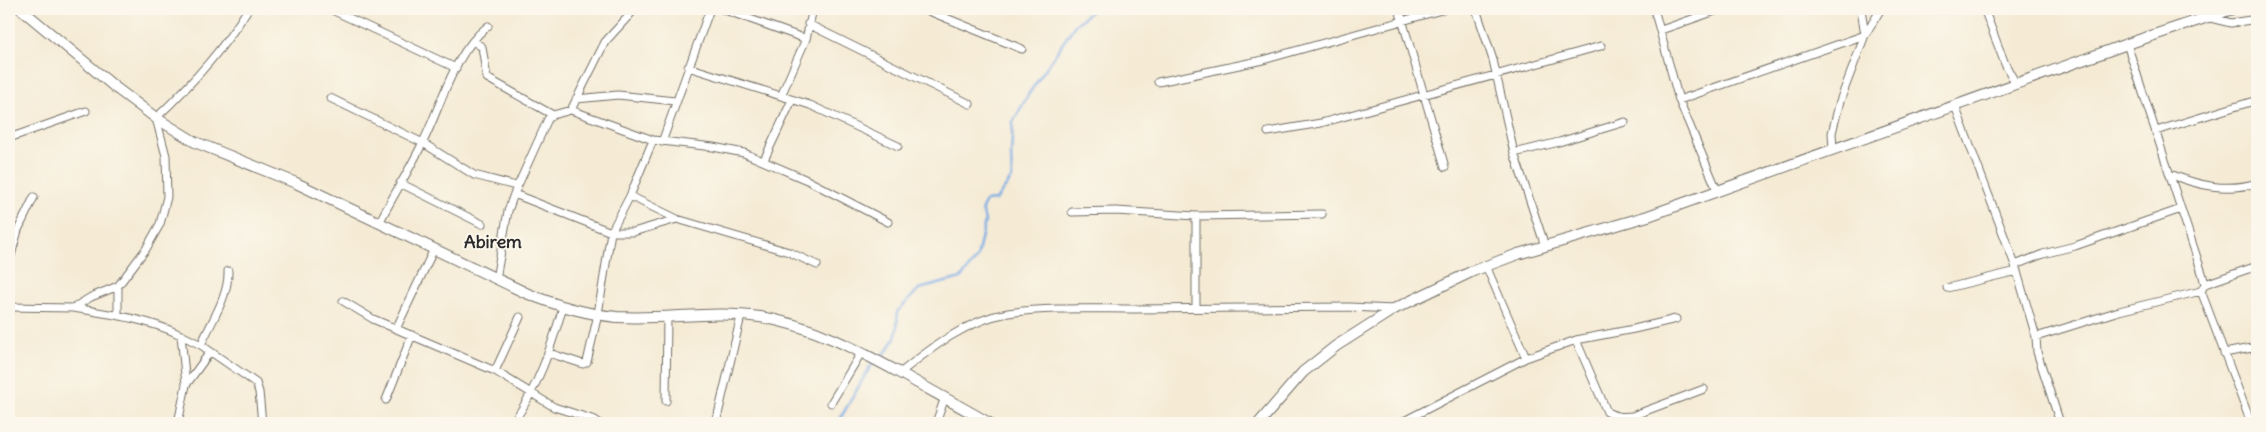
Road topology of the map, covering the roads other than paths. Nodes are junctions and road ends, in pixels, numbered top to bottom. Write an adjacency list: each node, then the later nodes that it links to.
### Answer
1 (21, 9): 48 (street)
2 (248, 9): 48 (street)
3 (330, 9): 31 (street)
4 (634, 9): 38 (street)
5 (710, 9): 30 (street)
6 (722, 9): 25 (street)
7 (813, 9): 21 (street)
8 (924, 9): 29 (street)
9 (1399, 9): 19 (street)
10 (1445, 9): 19 (street)
11 (1476, 9): 32 (street)
12 (1654, 9): 23 (street)
13 (1721, 9): 23 (street)
14 (1861, 9): 24 (street)
15 (1881, 9): 24 (street)
16 (1984, 9): 34 (street)
17 (2232, 9): 18 (street)
18 (2205, 13): 20 (street); 27 (street)
19 (1402, 20): 33 (street); 35 (street)
20 (2257, 20)
21 (808, 24): 25 (street); 43 (street)
22 (488, 26): 26 (street)
23 (1661, 30): 40 (street)
24 (1865, 34): 40 (street); 57 (street)
25 (806, 39): 36 (street)
26 (473, 41): 31 (street); 47 (street)
27 (2127, 44): 34 (street); 50 (street)
28 (1601, 46): 32 (street)
29 (1022, 49)
30 (688, 67): 36 (street); 42 (street)
31 (456, 68): 55 (street)
32 (1497, 75): 35 (street); 58 (street)
33 (1158, 82)
34 (2016, 84): 44 (street)
35 (1423, 95): 51 (street); 60 (street)
36 (781, 96): 39 (street)
37 (330, 98): 55 (street)
38 (576, 99): 42 (street); 45 (street)
39 (792, 100): 56 (street); 59 (street)
40 (1679, 100): 65 (street)
41 (2257, 100): 50 (street)
42 (675, 101): 54 (street)
43 (970, 104)
44 (1955, 106): 57 (street); 84 (street)
45 (572, 110): 47 (street); 53 (street)
46 (86, 111): 52 (street)
47 (553, 115): 64 (street)
48 (156, 118): 75 (street); 87 (street)
49 (1625, 122): 58 (street)
50 (2156, 131): 61 (street)
51 (1268, 132)
52 (9, 138)
53 (653, 140): 54 (street); 67 (street)
54 (662, 142): 59 (street)
55 (423, 143): 62 (street); 64 (street)
56 (898, 146)
57 (1833, 149): 65 (street)
58 (1514, 153): 78 (street)
59 (764, 160): 74 (street)
60 (1445, 167)
61 (2170, 174): 63 (street); 69 (street)
62 (400, 183): 75 (street); 76 (street)
63 (2257, 183)
64 (516, 186): 66 (street)
65 (1717, 190): 78 (street)
66 (514, 194): 77 (street); 86 (street)
67 (630, 196): 73 (street); 77 (street)
68 (34, 197): 80 (street)
69 (2181, 208): 84 (street); 88 (street)
70 (1072, 212): 72 (street)
71 (1322, 214): 72 (street)
72 (1196, 216): 94 (street)
73 (677, 219): 77 (street); 81 (street)
74 (888, 222)
75 (379, 223): 79 (street)
76 (482, 224)
77 (611, 232): 96 (street)
78 (1545, 246): 82 (street)
79 (434, 249): 86 (street); 102 (street)
80 (9, 263)
81 (817, 265)
82 (1486, 266): 95 (street); 113 (street)
83 (2257, 266): 88 (street)
84 (2016, 268): 89 (street); 105 (street)
85 (228, 271): 107 (street)
86 (496, 279): 92 (street)
87 (118, 286): 93 (street); 97 (street)
88 (2203, 287): 105 (street); 112 (street)
89 (1947, 288)
90 (344, 301): 102 (street)
91 (9, 307): 93 (street)
92 (563, 307): 96 (street); 110 (street)
93 (73, 308): 97 (street)
94 (1196, 308): 95 (street); 115 (street)
95 (1394, 309): 130 (street)
96 (598, 314): 98 (street); 110 (street)
97 (118, 315): 103 (street)
98 (667, 316): 99 (street); 121 (street)
99 (741, 316): 111 (street); 127 (street)
100 (520, 317): 114 (street)
101 (1676, 319): 106 (street)
102 (397, 327): 104 (street)
103 (182, 335): 107 (street); 116 (street)
104 (412, 335): 114 (street); 120 (street)
105 (2036, 337): 132 (street)
106 (1576, 340): 113 (street); 117 (street)
107 (201, 346): 109 (street)
108 (2257, 347): 112 (street)
109 (210, 352): 116 (street); 124 (street)
110 (549, 353): 118 (street)
111 (861, 353): 115 (street); 122 (street)
112 (2224, 353): 133 (street)
113 (1526, 358): 131 (street)
114 (495, 371): 118 (street)
115 (900, 373): 119 (street)
116 (186, 385): 123 (street)
117 (1704, 389)
118 (532, 394): 125 (street); 126 (street)
119 (945, 397): 128 (street); 129 (street)
120 (386, 400)
121 (666, 401)
122 (831, 403)
123 (178, 423)
124 (262, 423)
125 (513, 423)
126 (599, 423)
127 (716, 423)
128 (936, 423)
129 (989, 423)
130 (1260, 423)
131 (1400, 423)
132 (2060, 423)
133 (2251, 423)

